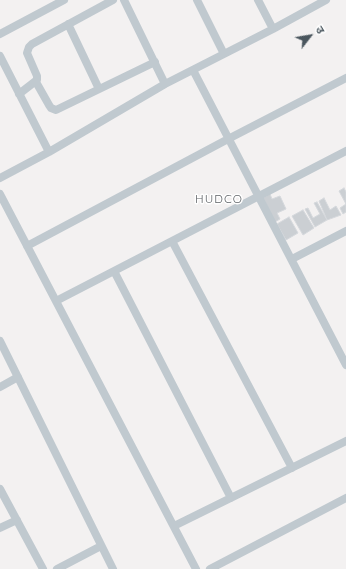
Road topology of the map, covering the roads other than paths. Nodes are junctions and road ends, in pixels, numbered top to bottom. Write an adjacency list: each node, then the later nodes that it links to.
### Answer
1 (64, 0): 9 (street)
2 (113, 0): 7 (street)
3 (124, 0): 12 (street)
4 (197, 0): 10 (street)
5 (258, 0): 8 (street)
6 (322, 1): 8 (street)
7 (68, 24): 15 (street); 17 (street)
8 (273, 29): 10 (street)
9 (0, 34)
10 (224, 54): 13 (street)
11 (0, 56): 18 (street)
12 (155, 62): 16 (street); 17 (street)
13 (193, 70): 16 (street); 19 (street)
14 (346, 78): 19 (street)
15 (36, 82): 17 (street); 18 (street)
16 (165, 84): 21 (street)
17 (99, 89)
18 (19, 94): 21 (street)
19 (230, 138): 24 (street); 27 (street)
20 (346, 151): 24 (street)
21 (50, 152): 22 (street)
22 (0, 178)
23 (0, 194): 27 (street)
24 (259, 196): 26 (street); 28 (street)
25 (346, 231): 28 (street)
26 (172, 241): 29 (street); 36 (street)
27 (27, 246): 30 (street)
28 (292, 259): 32 (street)
29 (114, 271): 30 (street); 38 (street)
30 (56, 301): 41 (street)
31 (0, 341): 33 (street)
32 (346, 365)
33 (18, 377): 34 (street); 43 (street)
34 (0, 386)
35 (346, 441): 36 (street)
36 (292, 468): 38 (street)
37 (0, 489): 40 (street)
38 (231, 498): 41 (street)
39 (346, 498): 48 (street)
40 (17, 520): 42 (street); 44 (street)
41 (174, 526): 47 (street)
42 (0, 528)
43 (101, 546): 45 (street); 46 (street)
44 (43, 569)
45 (57, 569)
46 (113, 569)
47 (196, 569)
48 (210, 569)

